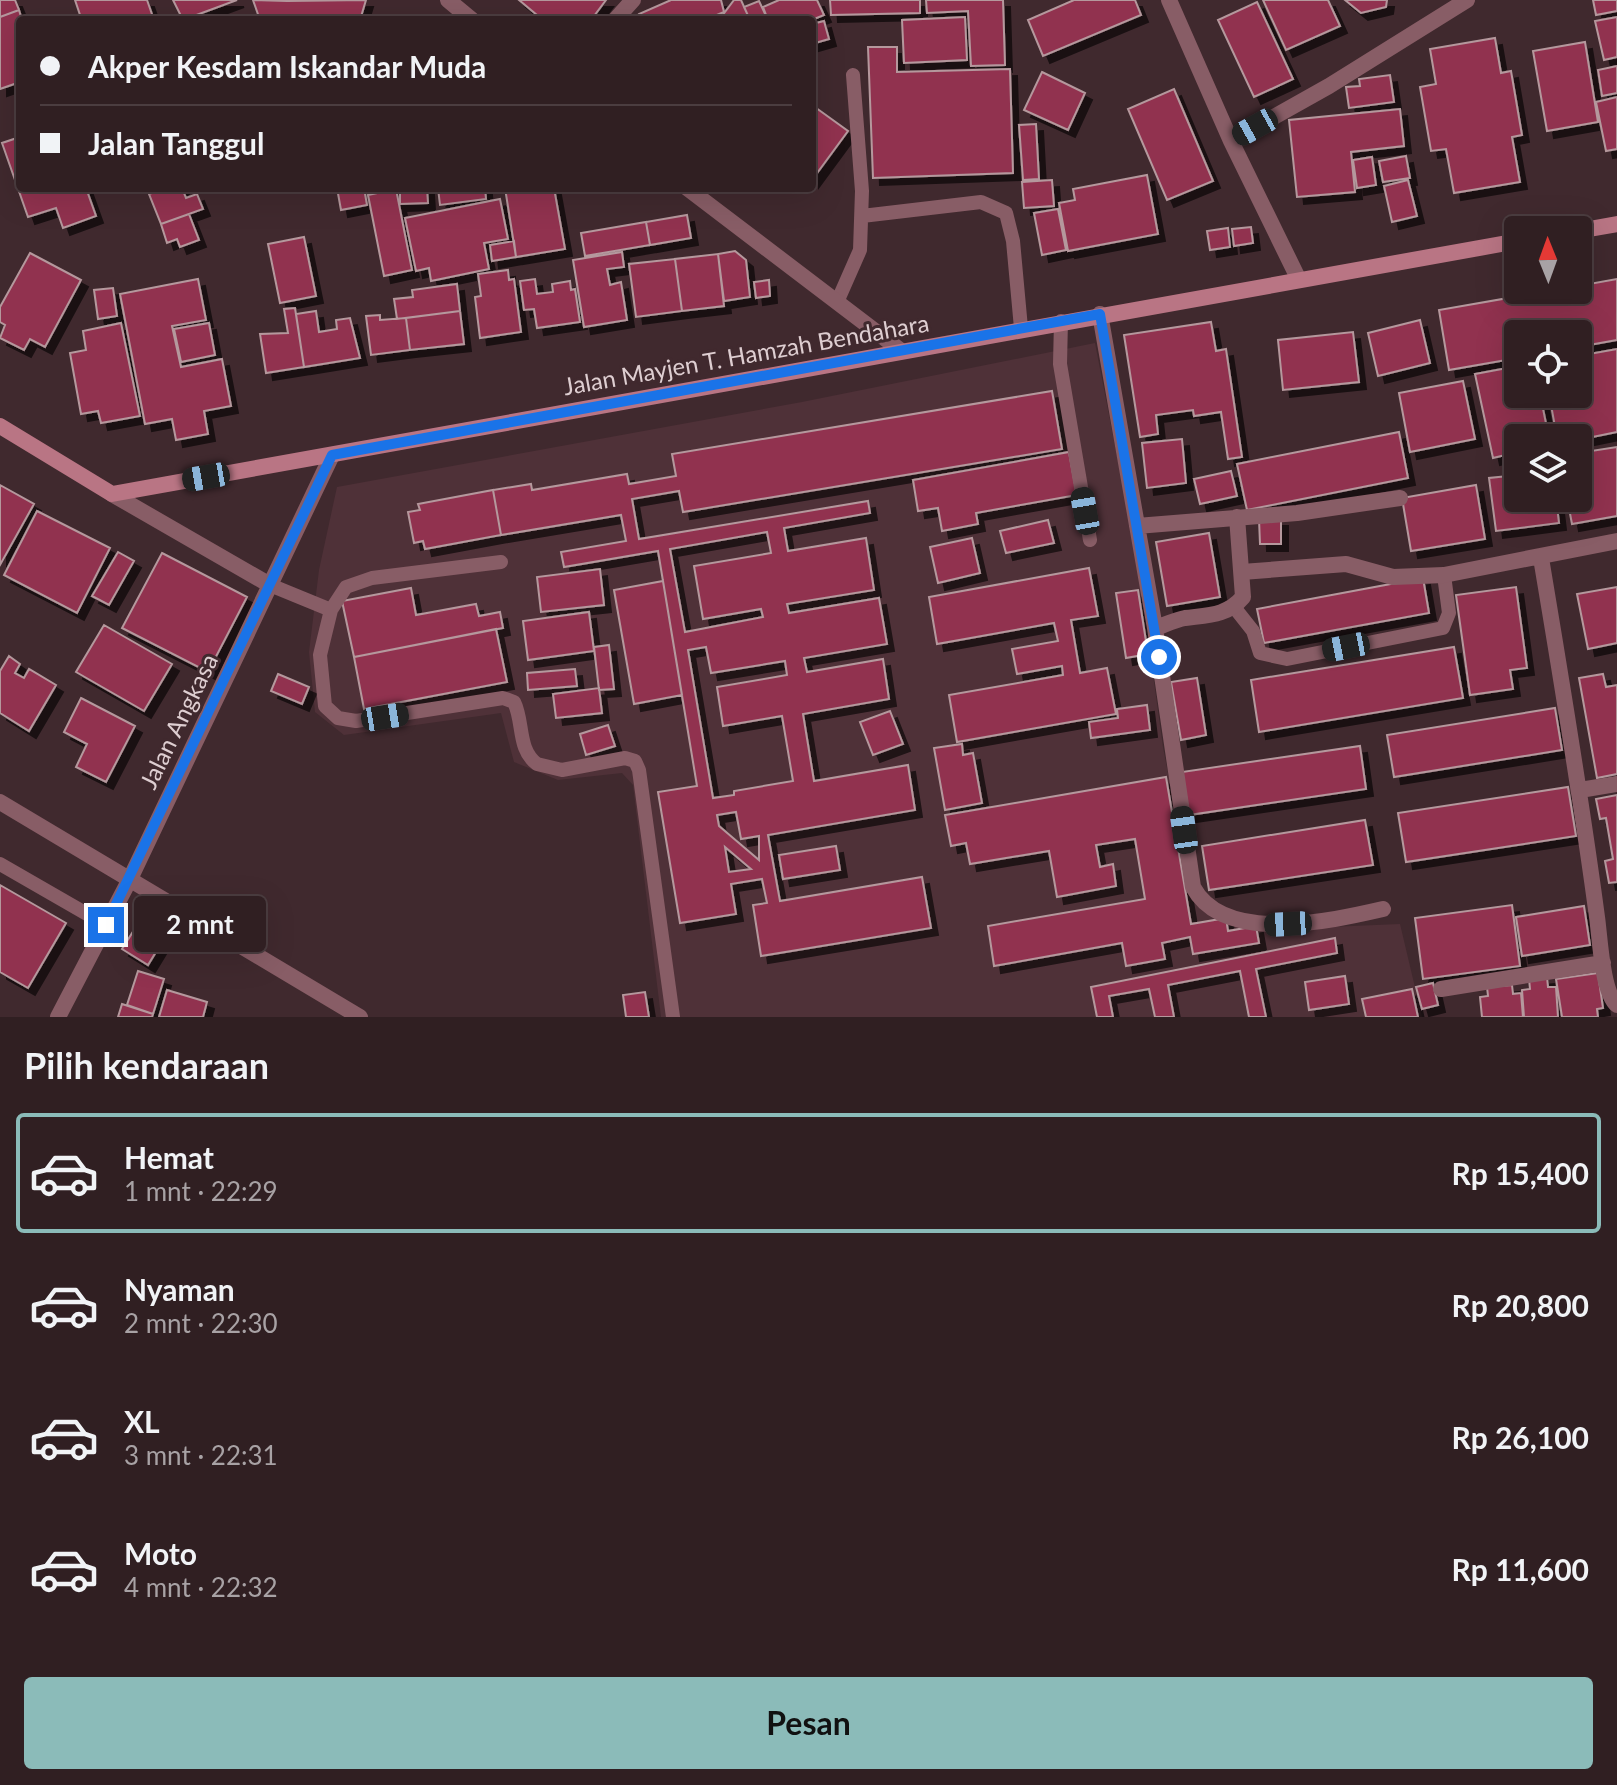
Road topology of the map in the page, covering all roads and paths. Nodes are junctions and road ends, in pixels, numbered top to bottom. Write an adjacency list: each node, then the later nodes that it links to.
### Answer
1 (448, 0): 5 (street)
2 (633, 0): 6 (street)
3 (1169, 0): 8 (street)
4 (1467, 0): 8 (street)
5 (467, 16)
6 (619, 16)
7 (853, 75): 10 (lane)
8 (1231, 141): 14 (street)
9 (692, 192): 15 (street)
10 (862, 216): 15 (lane); 18 (lane)
11 (1617, 224): 12 (street)
12 (1592, 228)
13 (1504, 243): 14 (street, Jalan Mayjen T. Hamzah Bendahara)
14 (1298, 278): 16 (street, Jalan Mayjen T. Hamzah Bendahara)
15 (838, 300): 19 (street)
16 (1100, 314): 17 (street, Jalan Mayjen T. Hamzah Bendahara); 25 (street)
17 (1061, 321): 18 (street, Jalan Mayjen T. Hamzah Bendahara); 26 (lane)
18 (1021, 328): 19 (street, Jalan Mayjen T. Hamzah Bendahara)
19 (900, 350): 21 (street, Jalan Mayjen T. Hamzah Bendahara)
20 (0, 426): 22 (street)
21 (332, 455): 22 (street, Jalan Mayjen T. Hamzah Bendahara); 32 (street, Jalan Angkasa)
22 (112, 494): 32 (street)
23 (1400, 498): 24 (street)
24 (1237, 517): 25 (street); 30 (street)
25 (1137, 526): 35 (street)
26 (1090, 540)
27 (1617, 541): 28 (street)
28 (1541, 558): 31 (street); 37 (street)
29 (501, 562): 34 (lane)
30 (1242, 572): 31 (street); 33 (street)
31 (1444, 575): 33 (lane)
32 (270, 585): 34 (lane); 40 (street, Jalan Angkasa)
33 (1234, 607): 35 (street)
34 (331, 610): 48 (lane)
35 (1155, 628): 41 (street)
36 (1617, 784): 37 (street)
37 (1580, 790): 43 (street)
38 (0, 802): 40 (street)
39 (0, 864): 42 (lane)
40 (130, 879): 42 (street, Jalan Angkasa); 47 (street)
41 (1383, 909)
42 (106, 925): 46 (street, Jalan Angkasa)
43 (1603, 963): 44 (street); 45 (street)
44 (1441, 989)
45 (1617, 1005)
46 (58, 1017)
47 (360, 1017)
48 (673, 1017)

